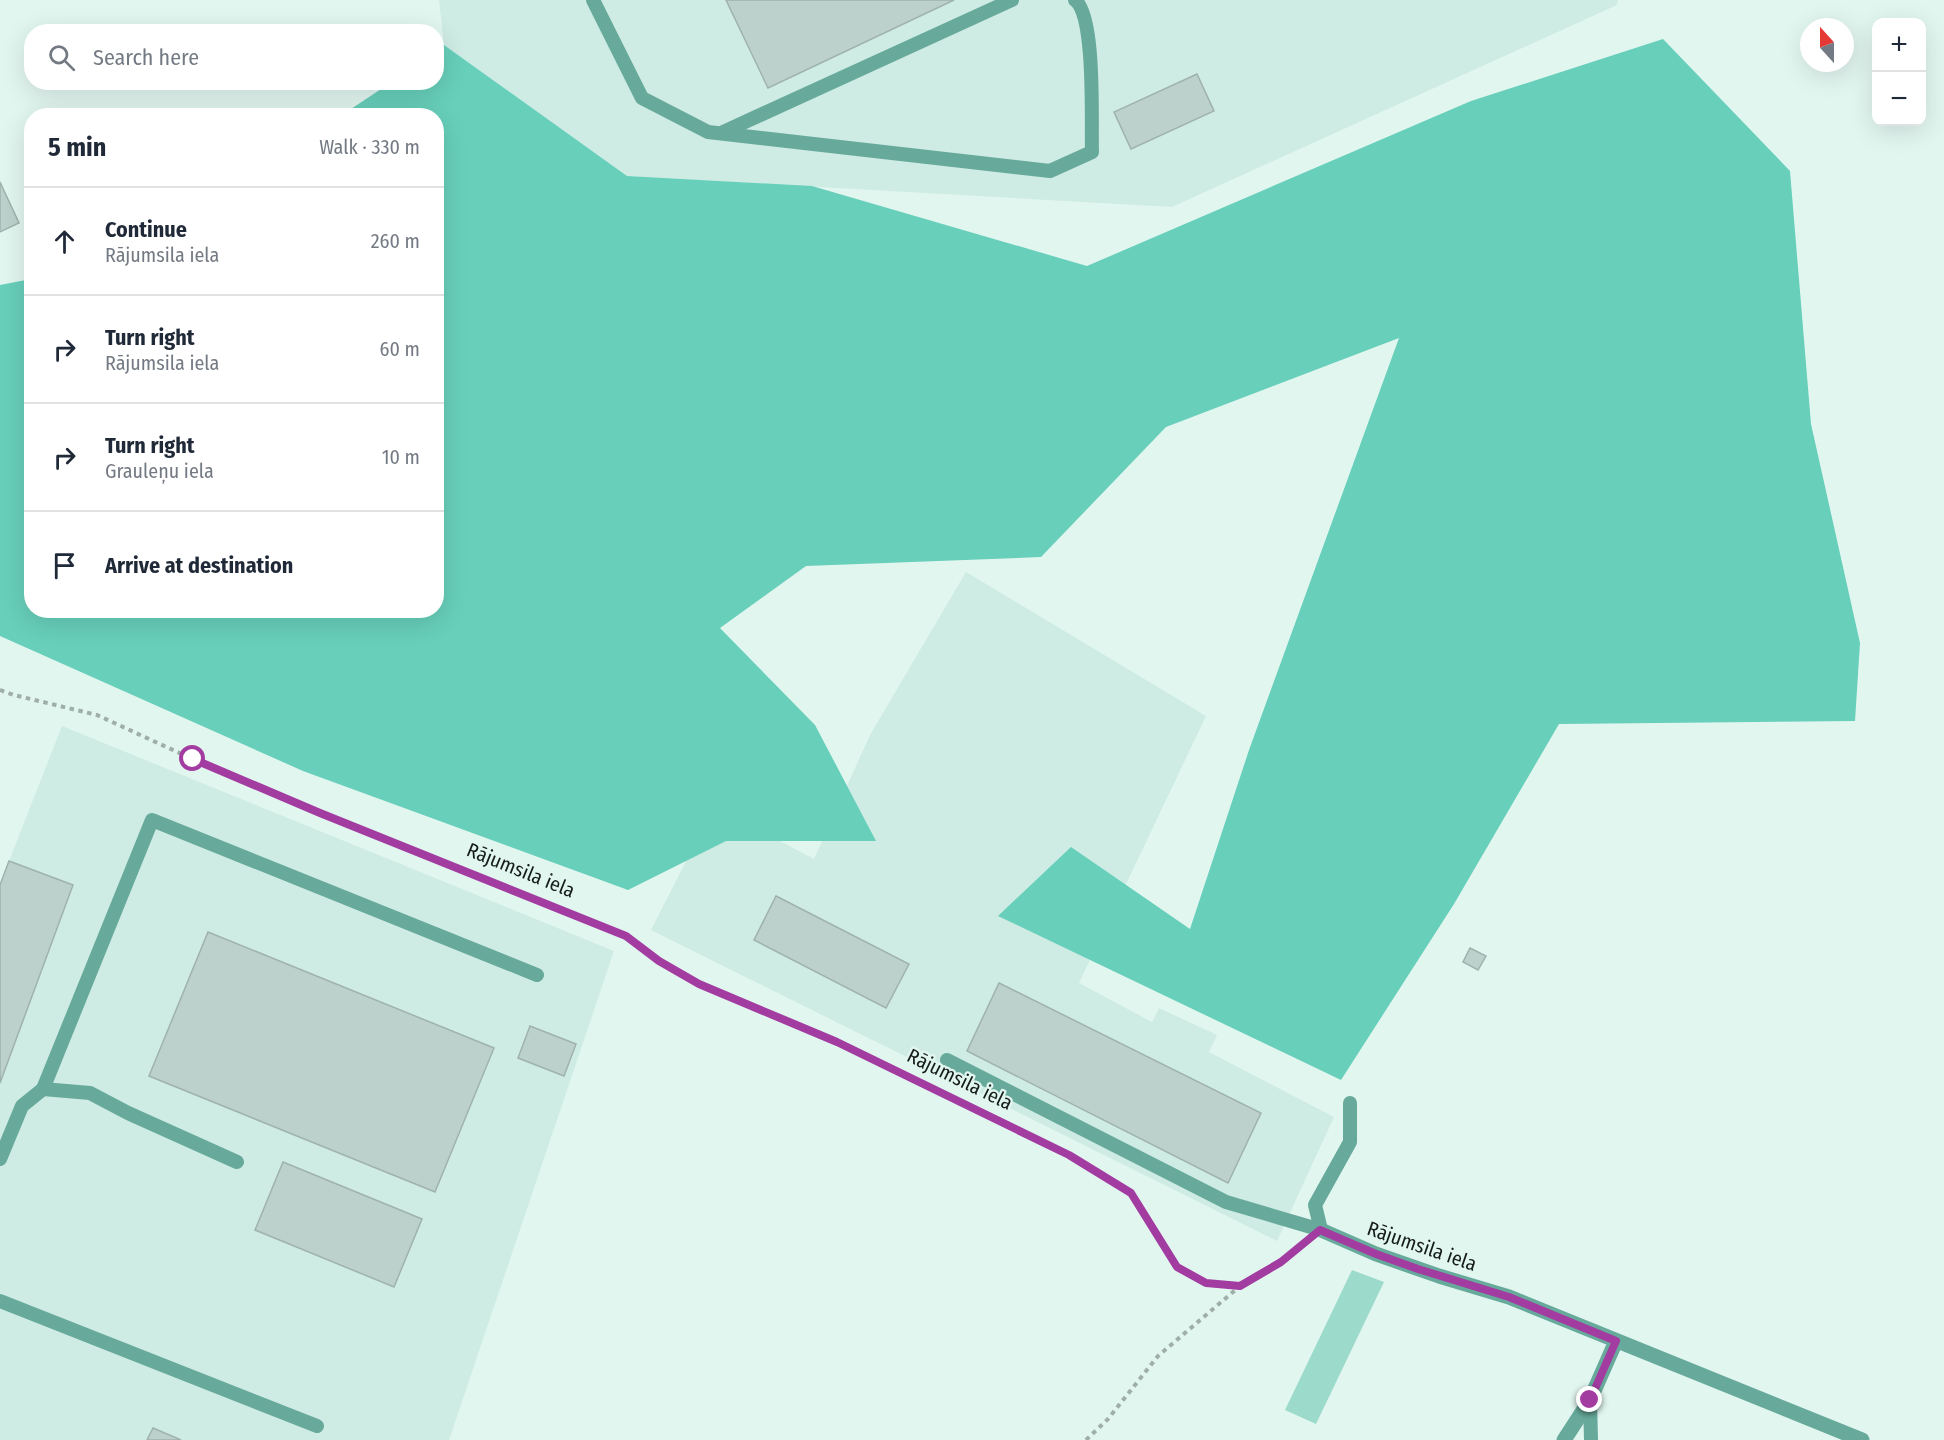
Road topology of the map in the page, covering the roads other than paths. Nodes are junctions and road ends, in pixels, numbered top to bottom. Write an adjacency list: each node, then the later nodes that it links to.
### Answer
1 (592, 0): 4 (lane)
2 (1012, 0): 4 (lane)
3 (1075, 0): 4 (lane)
4 (721, 133)
5 (537, 975): 7 (lane)
6 (946, 1060): 11 (lane)
7 (43, 1089): 9 (lane); 10 (lane)
8 (1350, 1102): 11 (lane)
9 (0, 1159)
10 (237, 1162)
11 (1320, 1230): 13 (street, Rājumsila iela)
12 (0, 1301): 15 (lane)
13 (1616, 1341): 14 (street); 18 (street, Rājumsila iela)
14 (1590, 1400): 16 (street); 17 (lane)
15 (316, 1425)
16 (1564, 1440)
17 (1591, 1440)
18 (1862, 1440)

